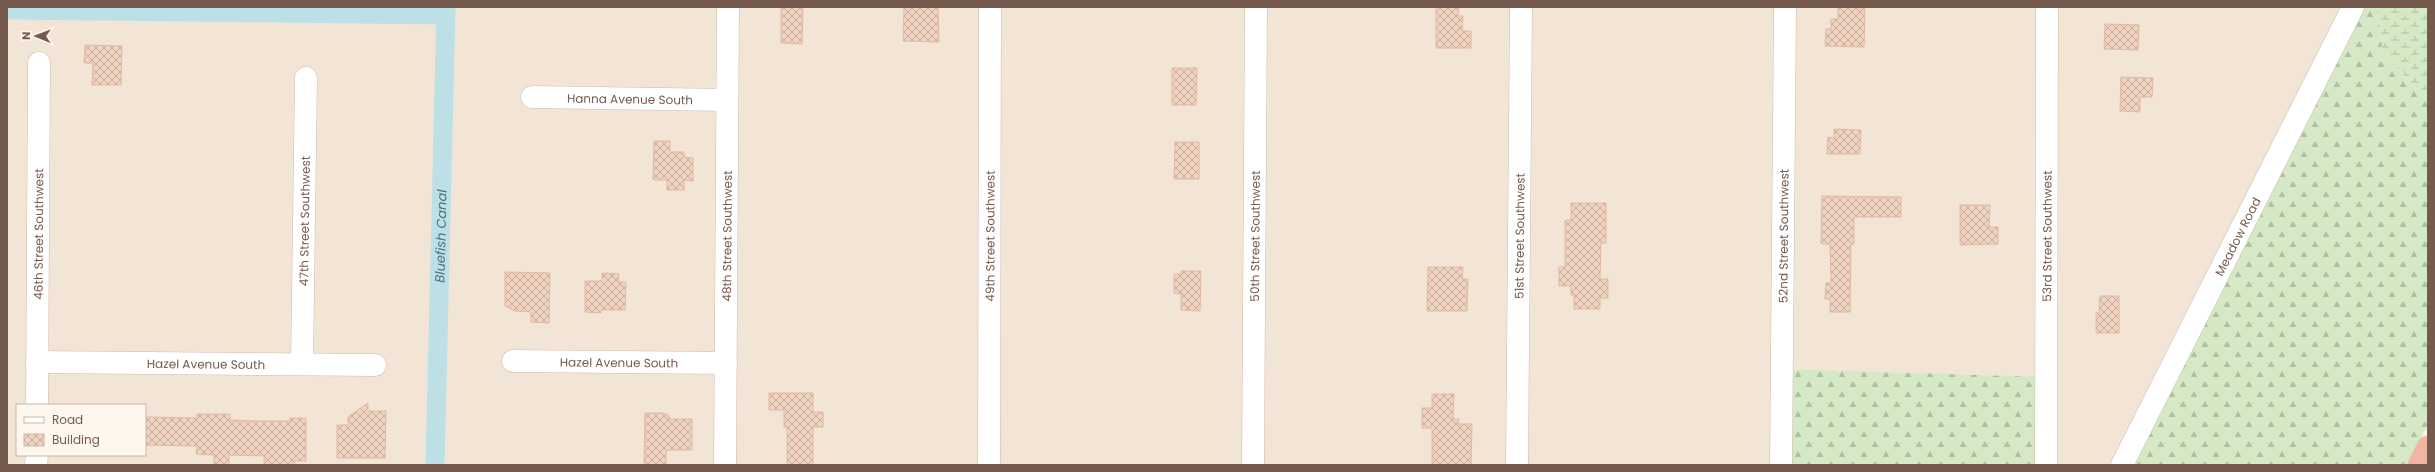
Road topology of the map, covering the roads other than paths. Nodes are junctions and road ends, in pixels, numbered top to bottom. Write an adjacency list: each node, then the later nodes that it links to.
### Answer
1 (728, 7): 11 (street, 48th Street Southwest)
2 (990, 7): 20 (street, 49th Street Southwest)
3 (1256, 7): 21 (street, 50th Street Southwest)
4 (1521, 7): 22 (street, 51st Street Southwest)
5 (1785, 7): 23 (street, 52nd Street Southwest)
6 (2047, 7): 24 (street, 53rd Street Southwest)
7 (2347, 10): 25 (street, Meadow Road)
8 (39, 63): 13 (street, 46th Street Southwest)
9 (306, 78): 15 (street, 47th Street Southwest)
10 (532, 97): 11 (street, Hanna Avenue South)
11 (727, 100): 14 (street, 48th Street Southwest)
12 (513, 361): 14 (street, Hazel Avenue South)
13 (37, 362): 15 (street, Hazel Avenue South); 17 (street, 46th Street Southwest)
14 (726, 362): 19 (street, 48th Street Southwest)
15 (302, 364): 16 (street, Hazel Avenue South)
16 (375, 365)
17 (37, 404)
18 (2428, 447): 26 (highway)
19 (725, 465)
20 (989, 465)
21 (1253, 465)
22 (1517, 465)
23 (1781, 465)
24 (2046, 465)
25 (2122, 465)
26 (2419, 465)

